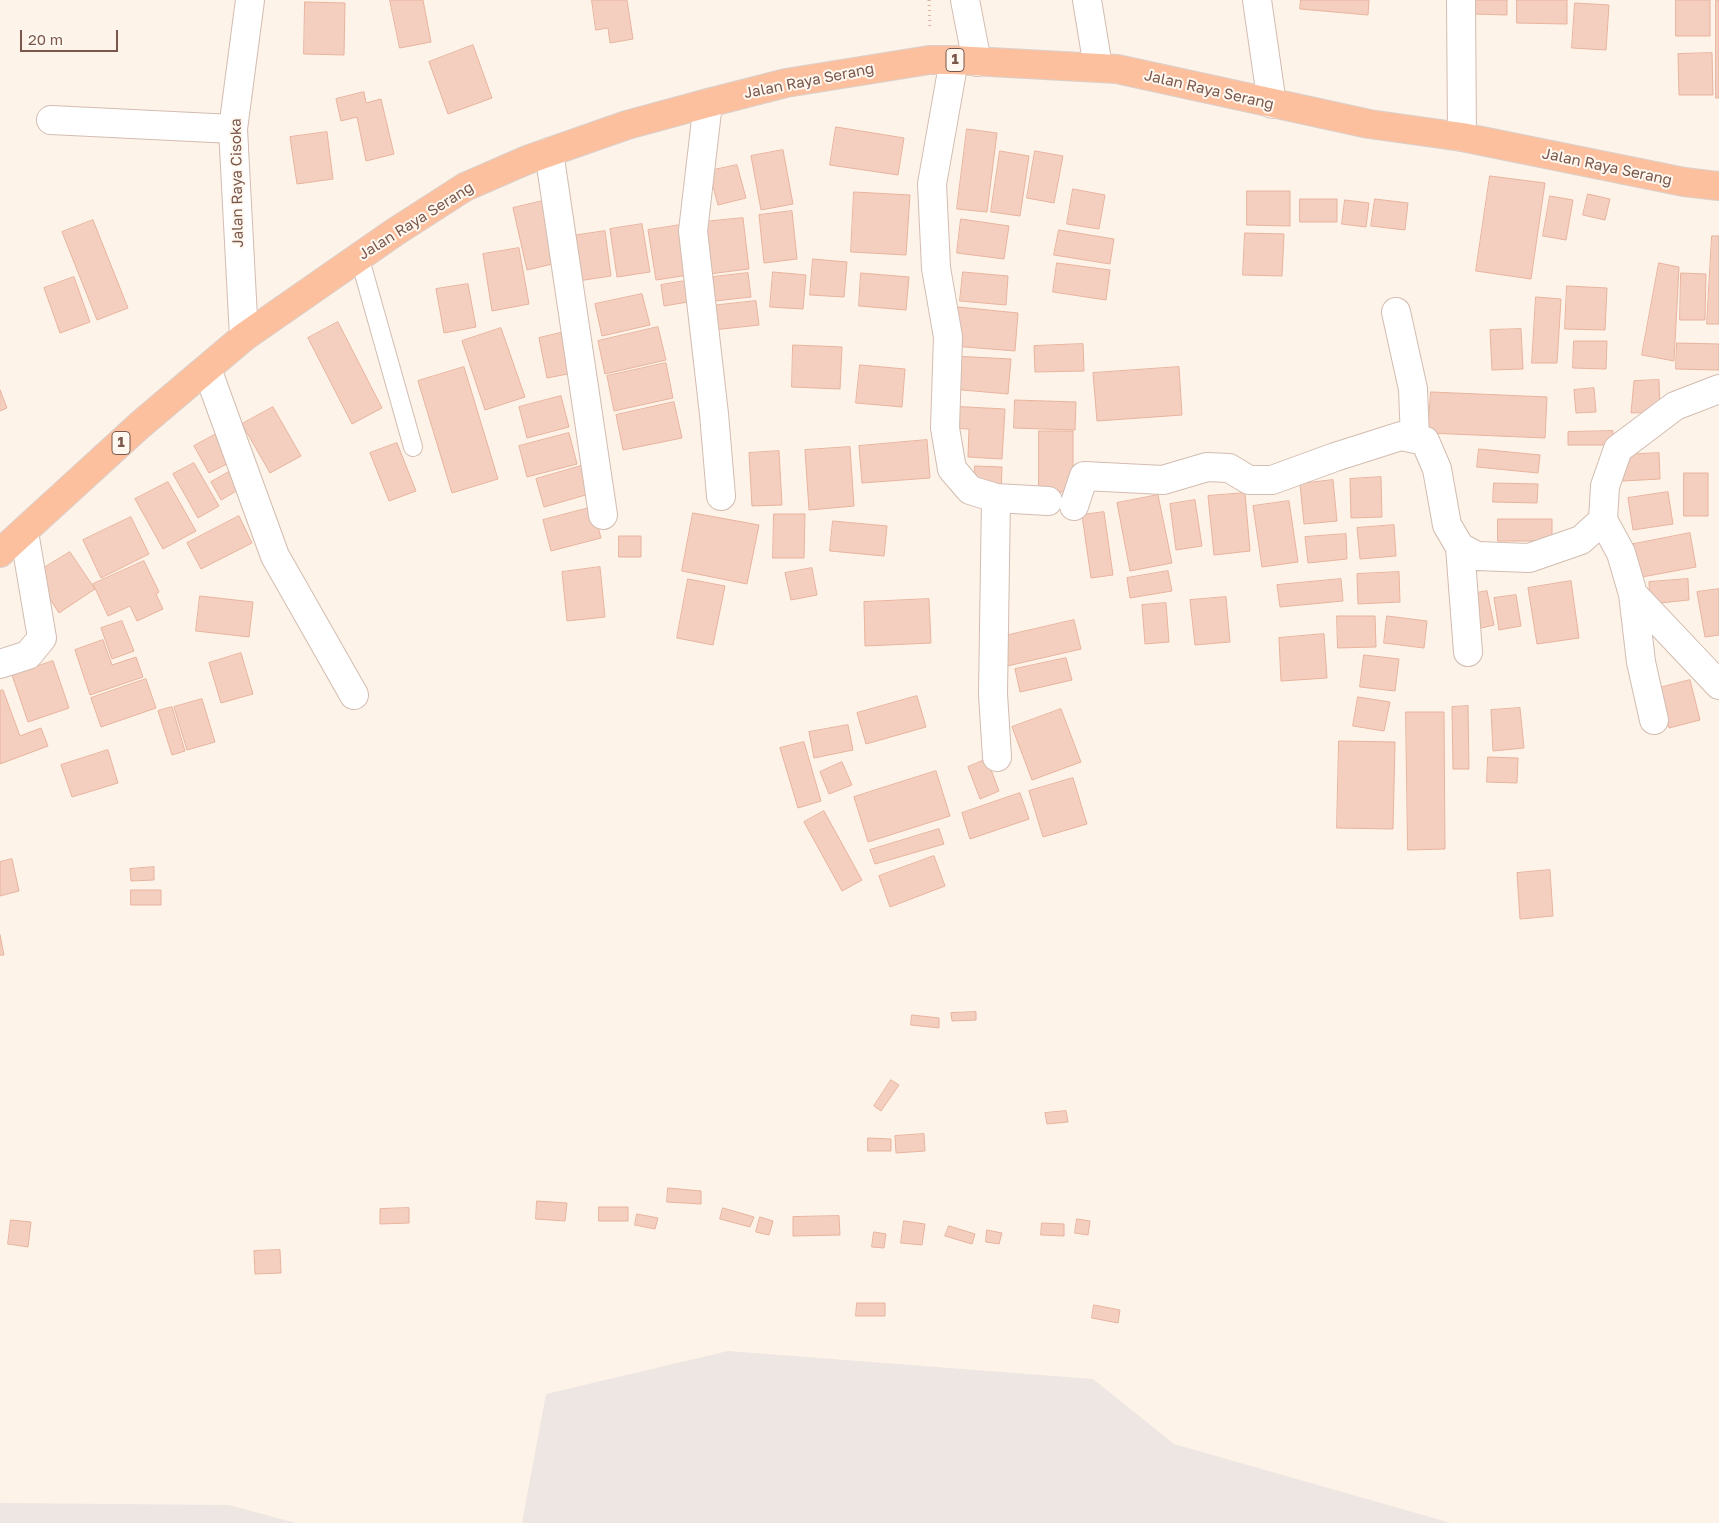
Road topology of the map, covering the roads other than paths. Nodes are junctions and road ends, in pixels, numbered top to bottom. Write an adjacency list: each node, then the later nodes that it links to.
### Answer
1 (250, 0): 11 (street, Jalan Raya Cisoka)
2 (965, 0): 6 (street)
3 (1087, 0): 7 (street)
4 (1257, 0): 9 (street)
5 (1461, 0): 12 (street)
6 (966, 61): 7 (highway, Jalan Raya Serang / 1); 8 (highway, Jalan Raya Serang / 1); 23 (street)
7 (1098, 67): 9 (highway, Jalan Raya Serang / 1)
8 (708, 103): 13 (highway, Jalan Raya Serang / 1); 22 (street)
9 (1272, 104): 12 (highway, Jalan Raya Serang / 1)
10 (51, 120): 11 (street)
11 (233, 129): 17 (street, Jalan Raya Cisoka)
12 (1462, 137): 14 (highway, Jalan Raya Serang / 1)
13 (549, 152): 15 (highway, Jalan Raya Serang / 1); 24 (street)
14 (1719, 186)
15 (359, 256): 17 (highway, Jalan Raya Serang / 1); 21 (lane)
16 (1396, 312): 20 (street)
17 (244, 337): 18 (highway, Jalan Raya Serang / 1)
18 (207, 369): 26 (highway, Jalan Raya Serang / 1); 33 (street)
19 (1719, 389): 25 (street)
20 (1415, 439): 23 (street); 27 (street)
21 (413, 447)
22 (721, 496)
23 (996, 498): 35 (street)
24 (603, 515)
25 (1603, 520): 27 (street); 29 (street)
26 (24, 532): 28 (highway, Jalan Raya Serang / 1); 31 (street)
27 (1460, 547): 30 (street)
28 (0, 553)
29 (1633, 594): 32 (street); 34 (street)
30 (1468, 652)
31 (0, 664)
32 (1719, 685)
33 (354, 695)
34 (1654, 720)
35 (997, 757)

